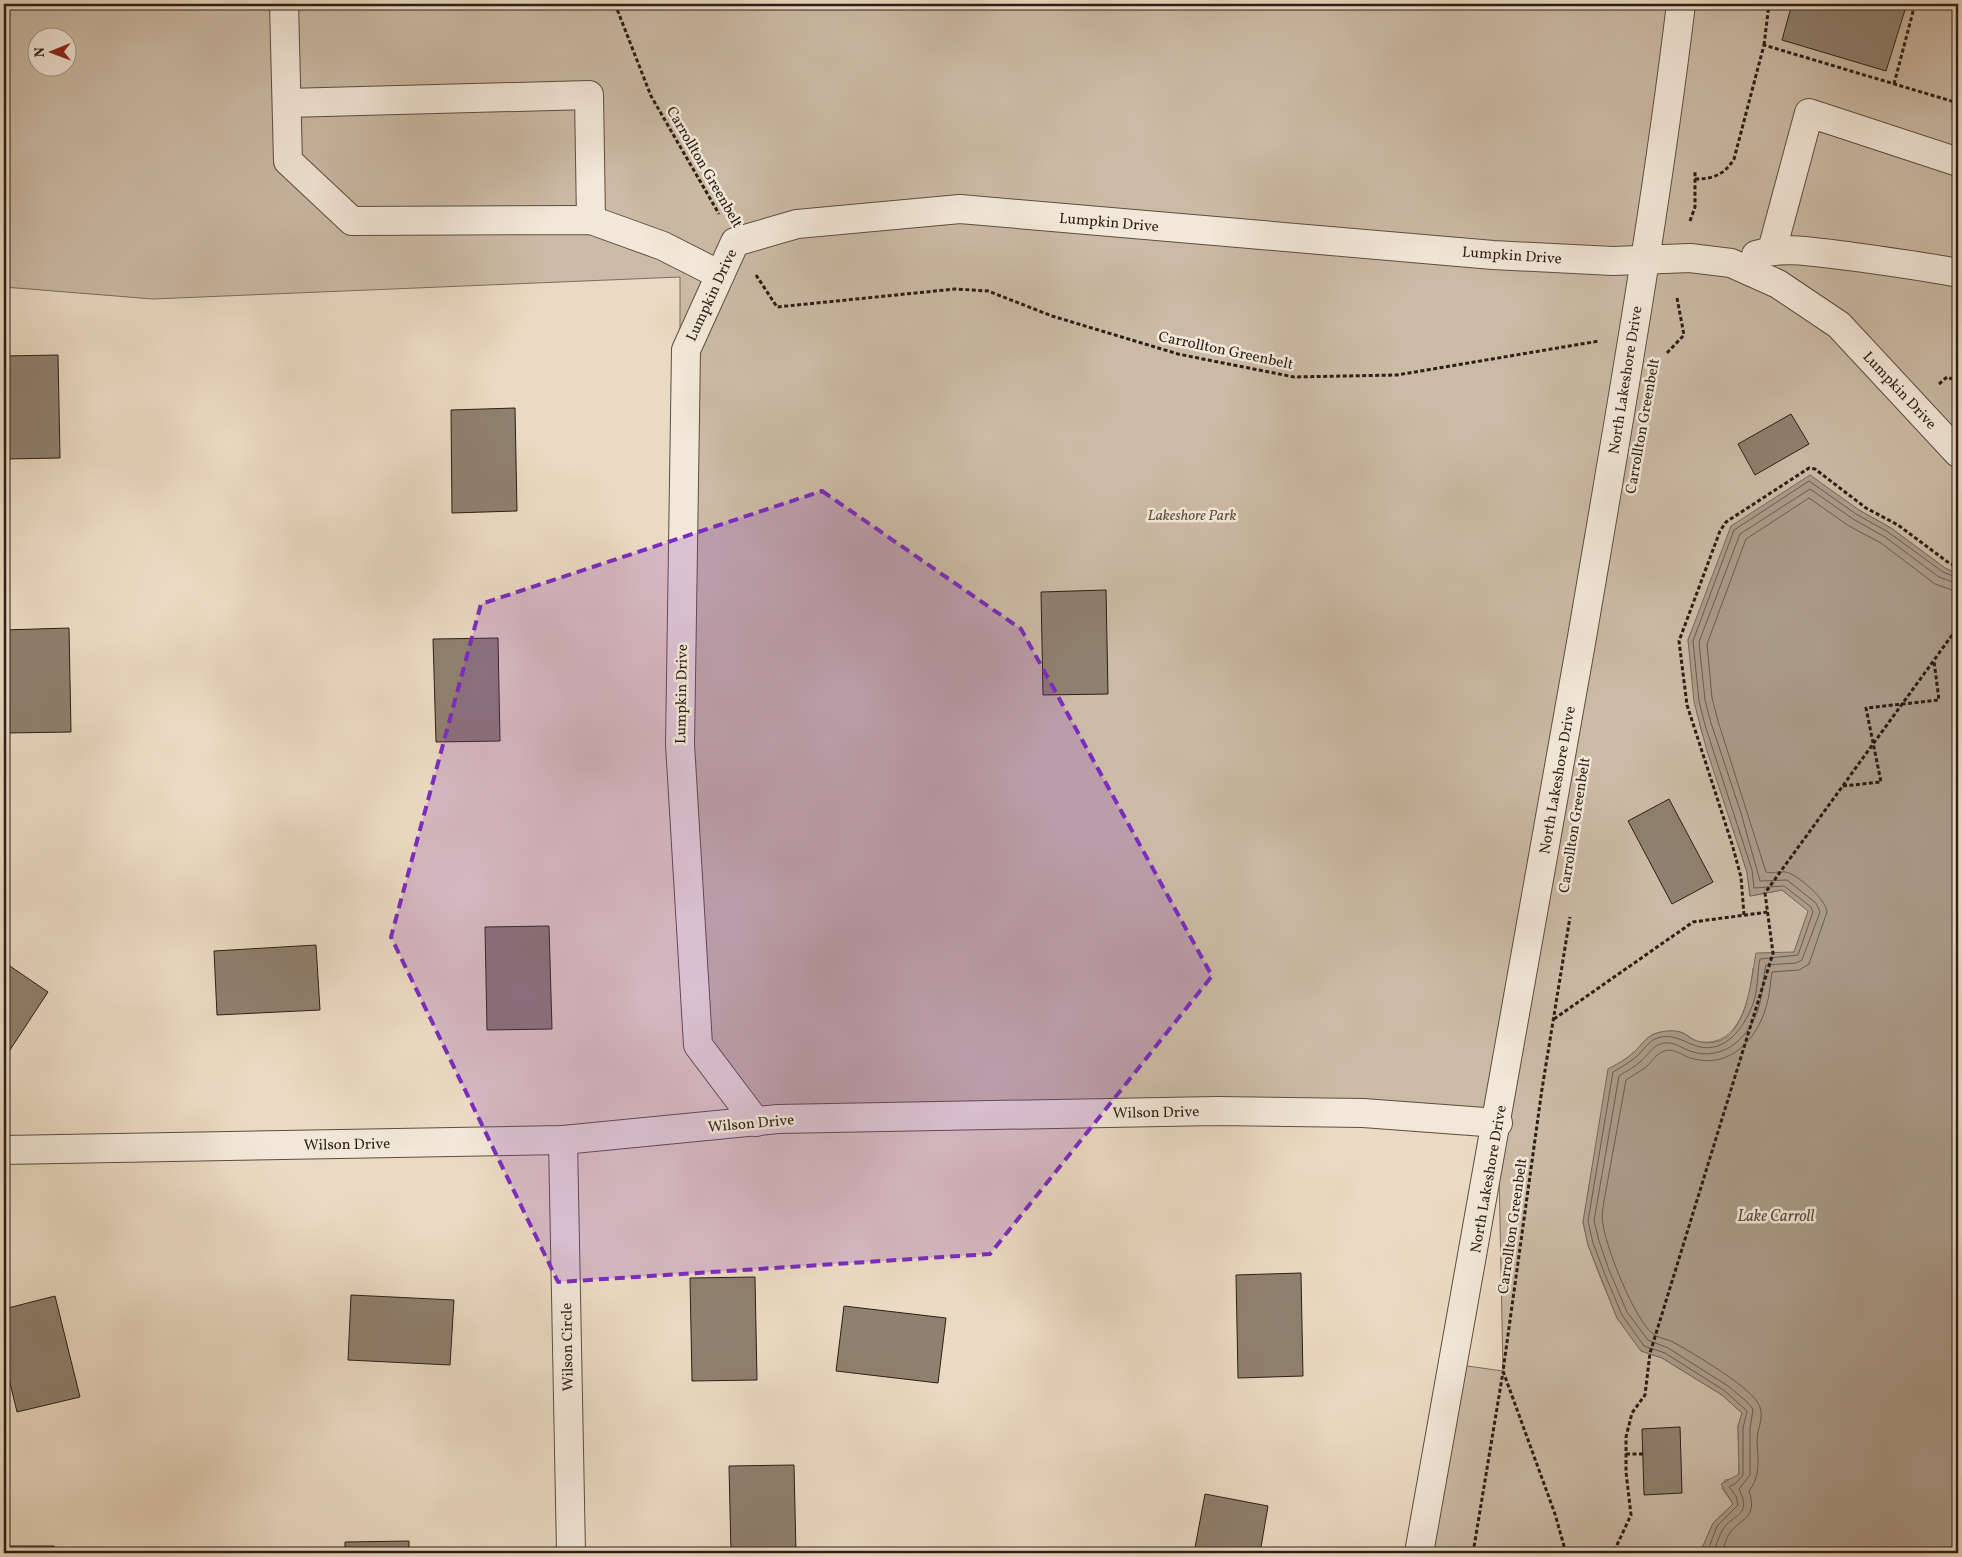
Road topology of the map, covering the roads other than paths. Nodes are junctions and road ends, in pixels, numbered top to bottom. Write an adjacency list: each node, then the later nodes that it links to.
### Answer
1 (284, 4): 3 (street)
2 (1681, 4): 7 (street, North Lakeshore Drive)
3 (287, 103): 5 (street); 5 (street)
4 (1958, 162): 6 (street)
5 (591, 220): 10 (street)
6 (1772, 250): 8 (street); 9 (street)
7 (1645, 260): 8 (street, Lumpkin Drive); 10 (street, Lumpkin Drive); 13 (street, North Lakeshore Drive)
8 (1731, 263): 11 (street, Lumpkin Drive)
9 (1958, 273)
10 (720, 275): 12 (street, Lumpkin Drive)
11 (1958, 452)
12 (756, 1122): 13 (street, Wilson Drive); 14 (street, Wilson Drive)
13 (1498, 1123): 17 (street, North Lakeshore Drive)
14 (562, 1140): 15 (street, Wilson Drive); 16 (street, Wilson Circle)
15 (4, 1150)
16 (571, 1553)
17 (1418, 1553)

